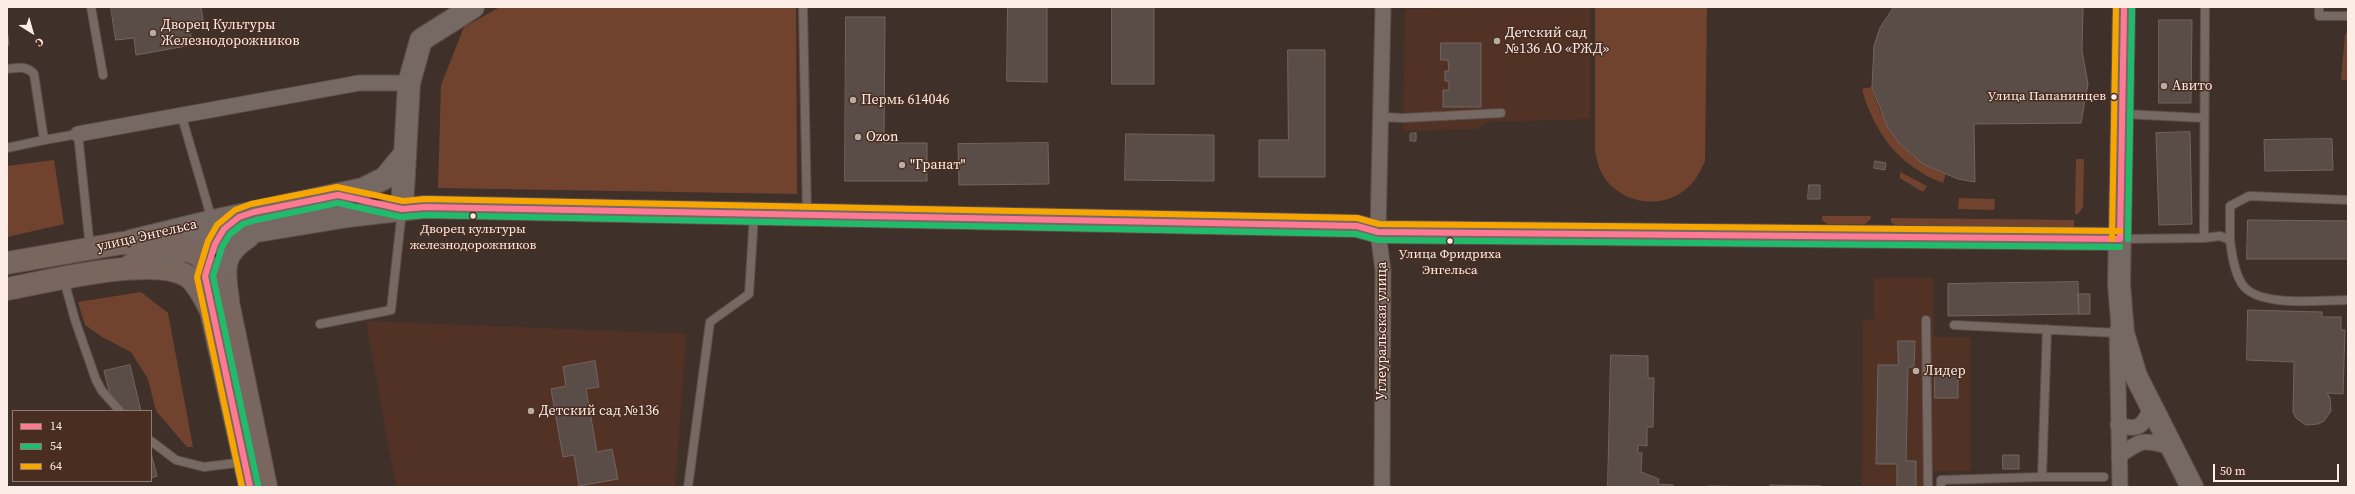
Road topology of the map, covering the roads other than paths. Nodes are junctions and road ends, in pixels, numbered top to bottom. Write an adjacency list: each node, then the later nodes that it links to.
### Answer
1 (92, 7): 10 (lane)
2 (473, 7): 11 (street)
3 (803, 7): 25 (lane)
4 (1384, 7): 15 (street, Углеуральская улица)
5 (2124, 7): 14 (street)
6 (2205, 7): 16 (lane)
7 (2319, 7): 8 (lane)
8 (2348, 16)
9 (7, 69): 18 (lane)
10 (103, 75)
11 (408, 83): 13 (street); 20 (street)
12 (1501, 113): 15 (lane)
13 (181, 114): 17 (street); 26 (lane)
14 (2123, 114): 16 (lane); 30 (street)
15 (1382, 117): 28 (street, Углеуральская улица)
16 (2204, 118): 29 (lane)
17 (78, 134): 18 (lane); 34 (lane)
18 (44, 140): 19 (lane)
19 (7, 148)
20 (403, 156): 21 (street); 23 (street)
21 (338, 195): 23 (street, улица Энгельса); 27 (street, улица Энгельса)
22 (2348, 200): 31 (lane)
23 (402, 209): 24 (street); 27 (street, улица Энгельса); 45 (lane)
24 (754, 215): 25 (street); 60 (lane)
25 (807, 216): 28 (street)
26 (213, 221): 27 (street, улица Энгельса); 32 (street, улица Энгельса); 33 (lane)
27 (256, 222): 33 (street, улица Энгельса); 43 (street, улица Энгельса)
28 (1378, 232): 30 (street); 61 (street, Углеуральская улица)
29 (2204, 238): 30 (lane); 31 (lane)
30 (2120, 239): 42 (street)
31 (2230, 240): 41 (lane)
32 (122, 243): 34 (main road, улица Энгельса); 35 (main road)
33 (214, 244): 35 (street, улица Энгельса); 37 (street); 43 (lane)
34 (90, 249): 36 (main road, улица Энгельса)
35 (188, 251): 37 (main road); 38 (street, улица Энгельса)
36 (7, 263)
37 (207, 266): 43 (street)
38 (112, 270): 39 (main road, улица Энгельса); 43 (main road)
39 (64, 279): 40 (main road, улица Энгельса); 50 (lane)
40 (7, 289)
41 (2348, 300)
42 (2120, 306): 48 (street); 49 (street)
43 (220, 309): 55 (main road); 59 (main road)
44 (1926, 320): 62 (lane)
45 (320, 324)
46 (1954, 325): 47 (lane)
47 (2047, 329): 48 (lane); 56 (lane)
48 (2116, 333): 51 (street)
49 (2151, 408): 51 (street); 53 (street)
50 (119, 410)
51 (2118, 425): 54 (street)
52 (152, 442): 55 (lane)
53 (2172, 447): 54 (street); 65 (street)
54 (2119, 456): 64 (street)
55 (245, 462): 58 (main road)
56 (2042, 477): 57 (lane); 63 (lane)
57 (2104, 477)
58 (250, 487)
59 (266, 487)
60 (688, 487)
61 (1382, 487)
62 (1928, 487)
63 (1941, 487)
64 (2120, 487)
65 (2192, 487)

